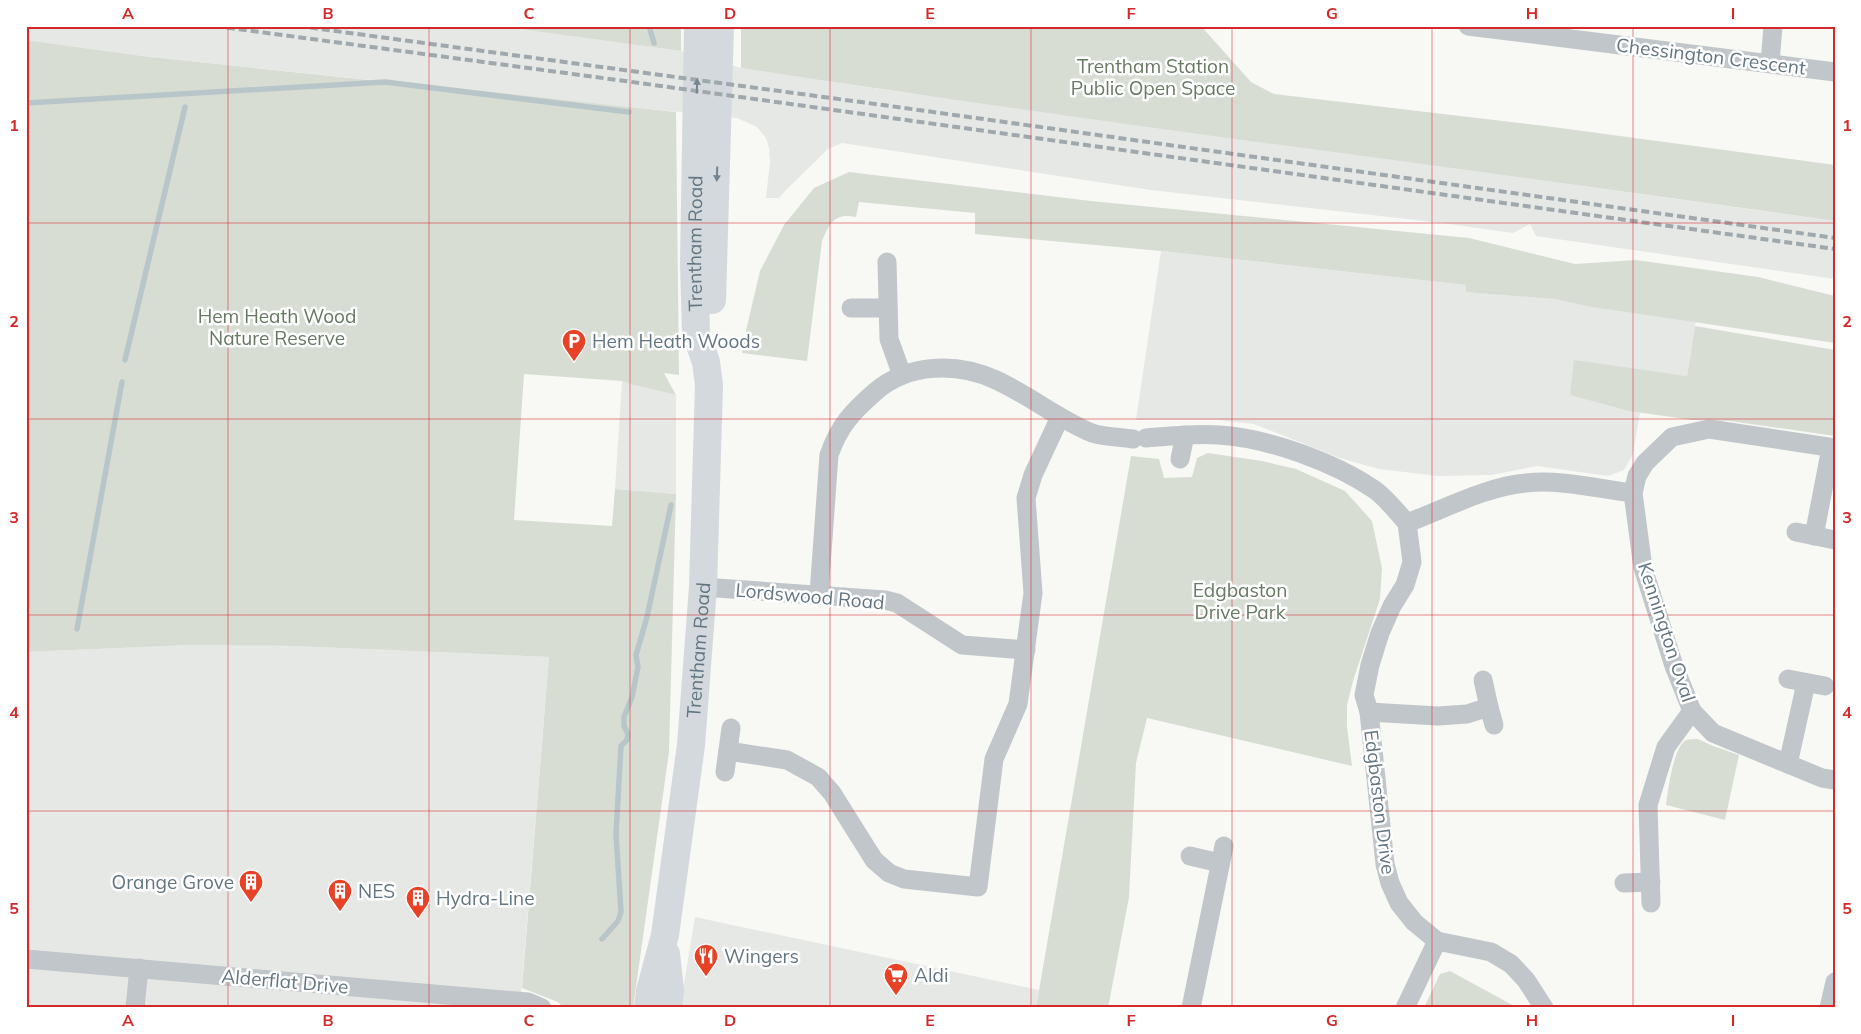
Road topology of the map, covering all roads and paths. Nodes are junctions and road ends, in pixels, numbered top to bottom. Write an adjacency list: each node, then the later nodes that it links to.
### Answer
1 (720, 26): 4 (main road, Trentham Road)
2 (1468, 26): 5 (street, Chessington Crescent)
3 (1773, 26): 5 (street)
4 (705, 43): 20 (main road, Trentham Road)
5 (1770, 63): 6 (street, Chessington Crescent)
6 (1835, 72)
7 (888, 262): 9 (street)
8 (851, 308): 9 (street)
9 (888, 308): 10 (street)
10 (902, 375): 11 (street); 21 (street)
11 (1060, 417): 12 (street); 22 (street)
12 (1184, 435): 14 (street); 16 (street)
13 (1833, 448): 15 (street, Kennington Oval); 18 (street, Kennington Oval)
14 (1180, 459)
15 (1633, 493): 16 (street); 26 (street, Kennington Oval)
16 (1407, 523): 27 (street, Edgbaston Drive)
17 (1796, 532): 18 (street)
18 (1814, 536): 19 (street)
19 (1835, 540)
20 (703, 587): 21 (street, Lordswood Road); 38 (main road, Trentham Road)
21 (819, 594): 22 (street, Lordswood Road)
22 (1026, 650): 30 (street)
23 (1483, 680): 25 (street)
24 (1825, 686): 31 (street)
25 (1489, 707): 27 (street); 28 (street)
26 (1692, 711): 31 (street, Kennington Oval); 35 (street)
27 (1369, 712): 39 (street, Edgbaston Drive)
28 (1494, 725)
29 (731, 728): 30 (street)
30 (728, 752): 32 (street)
31 (1788, 764): 33 (street, Kennington Oval)
32 (725, 772)
33 (1835, 780)
34 (1190, 856): 47 (street)
35 (1651, 882): 36 (street); 37 (street)
36 (1624, 883)
37 (1651, 903)
38 (665, 935): 45 (main road, Trentham Road); 46 (main road, Trentham Road)
39 (1437, 941): 48 (street); 49 (street, Edgbaston Drive)
40 (26, 960): 41 (street, Alderflat Drive)
41 (139, 968): 43 (street); 44 (street, Alderflat Drive)
42 (1835, 982): 50 (street)
43 (135, 1008)
44 (542, 1008)
45 (648, 1008)
46 (668, 1008)
47 (1191, 1008)
48 (1405, 1008)
49 (1544, 1008)
50 (1830, 1008)

